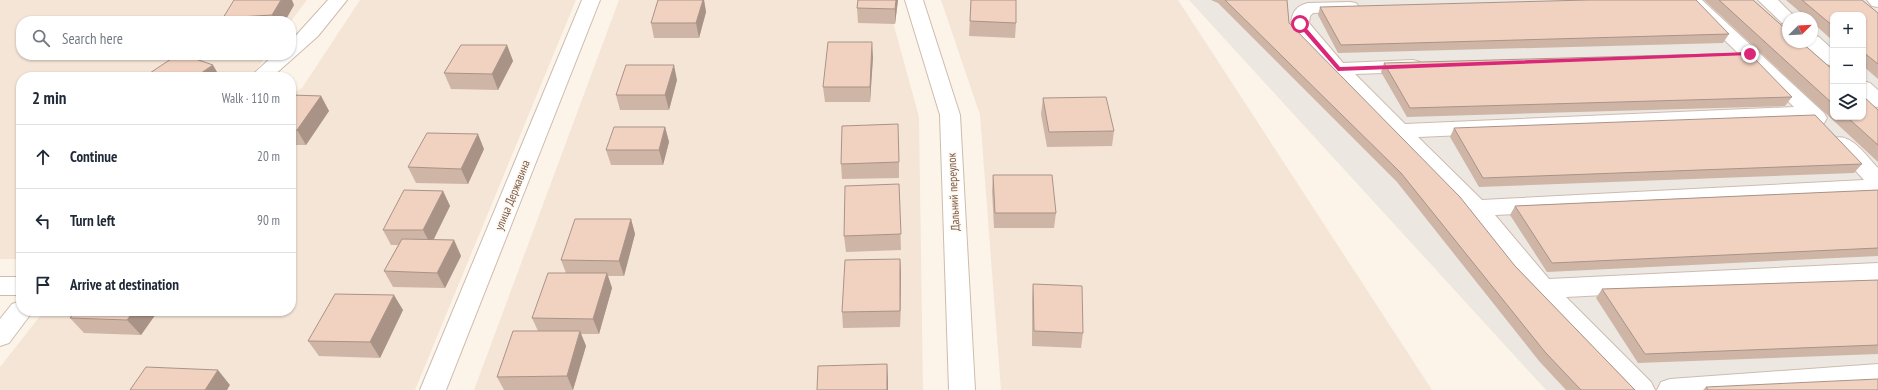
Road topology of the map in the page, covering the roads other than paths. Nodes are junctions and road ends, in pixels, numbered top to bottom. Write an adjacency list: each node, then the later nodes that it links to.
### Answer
1 (338, 0): 10 (street)
2 (592, 0): 33 (street, улица Державина)
3 (914, 0): 34 (street, Дальний переулок)
4 (1692, 0): 13 (street)
5 (1767, 0): 9 (street)
6 (1876, 0): 7 (street)
7 (1878, 2)
8 (1371, 7): 17 (street)
9 (1782, 14)
10 (296, 46)
11 (1818, 46): 14 (street)
12 (1726, 54): 13 (street)
13 (1750, 54): 21 (street)
14 (1830, 57)
15 (280, 60): 18 (street)
16 (1433, 65): 17 (street)
17 (1338, 69): 22 (street)
18 (266, 72)
19 (1866, 90): 20 (street)
20 (1878, 101)
21 (1812, 113): 22 (street); 23 (street)
22 (1401, 131): 25 (street)
23 (1878, 181)
24 (1878, 187): 25 (street)
25 (1477, 208): 29 (street)
26 (1878, 272): 29 (street)
27 (0, 286): 28 (street)
28 (16, 286)
29 (1543, 289): 35 (street)
30 (17, 316): 31 (street)
31 (0, 336)
32 (1878, 375): 36 (street)
33 (433, 390)
34 (962, 390)
35 (1642, 390)
36 (1670, 390)

